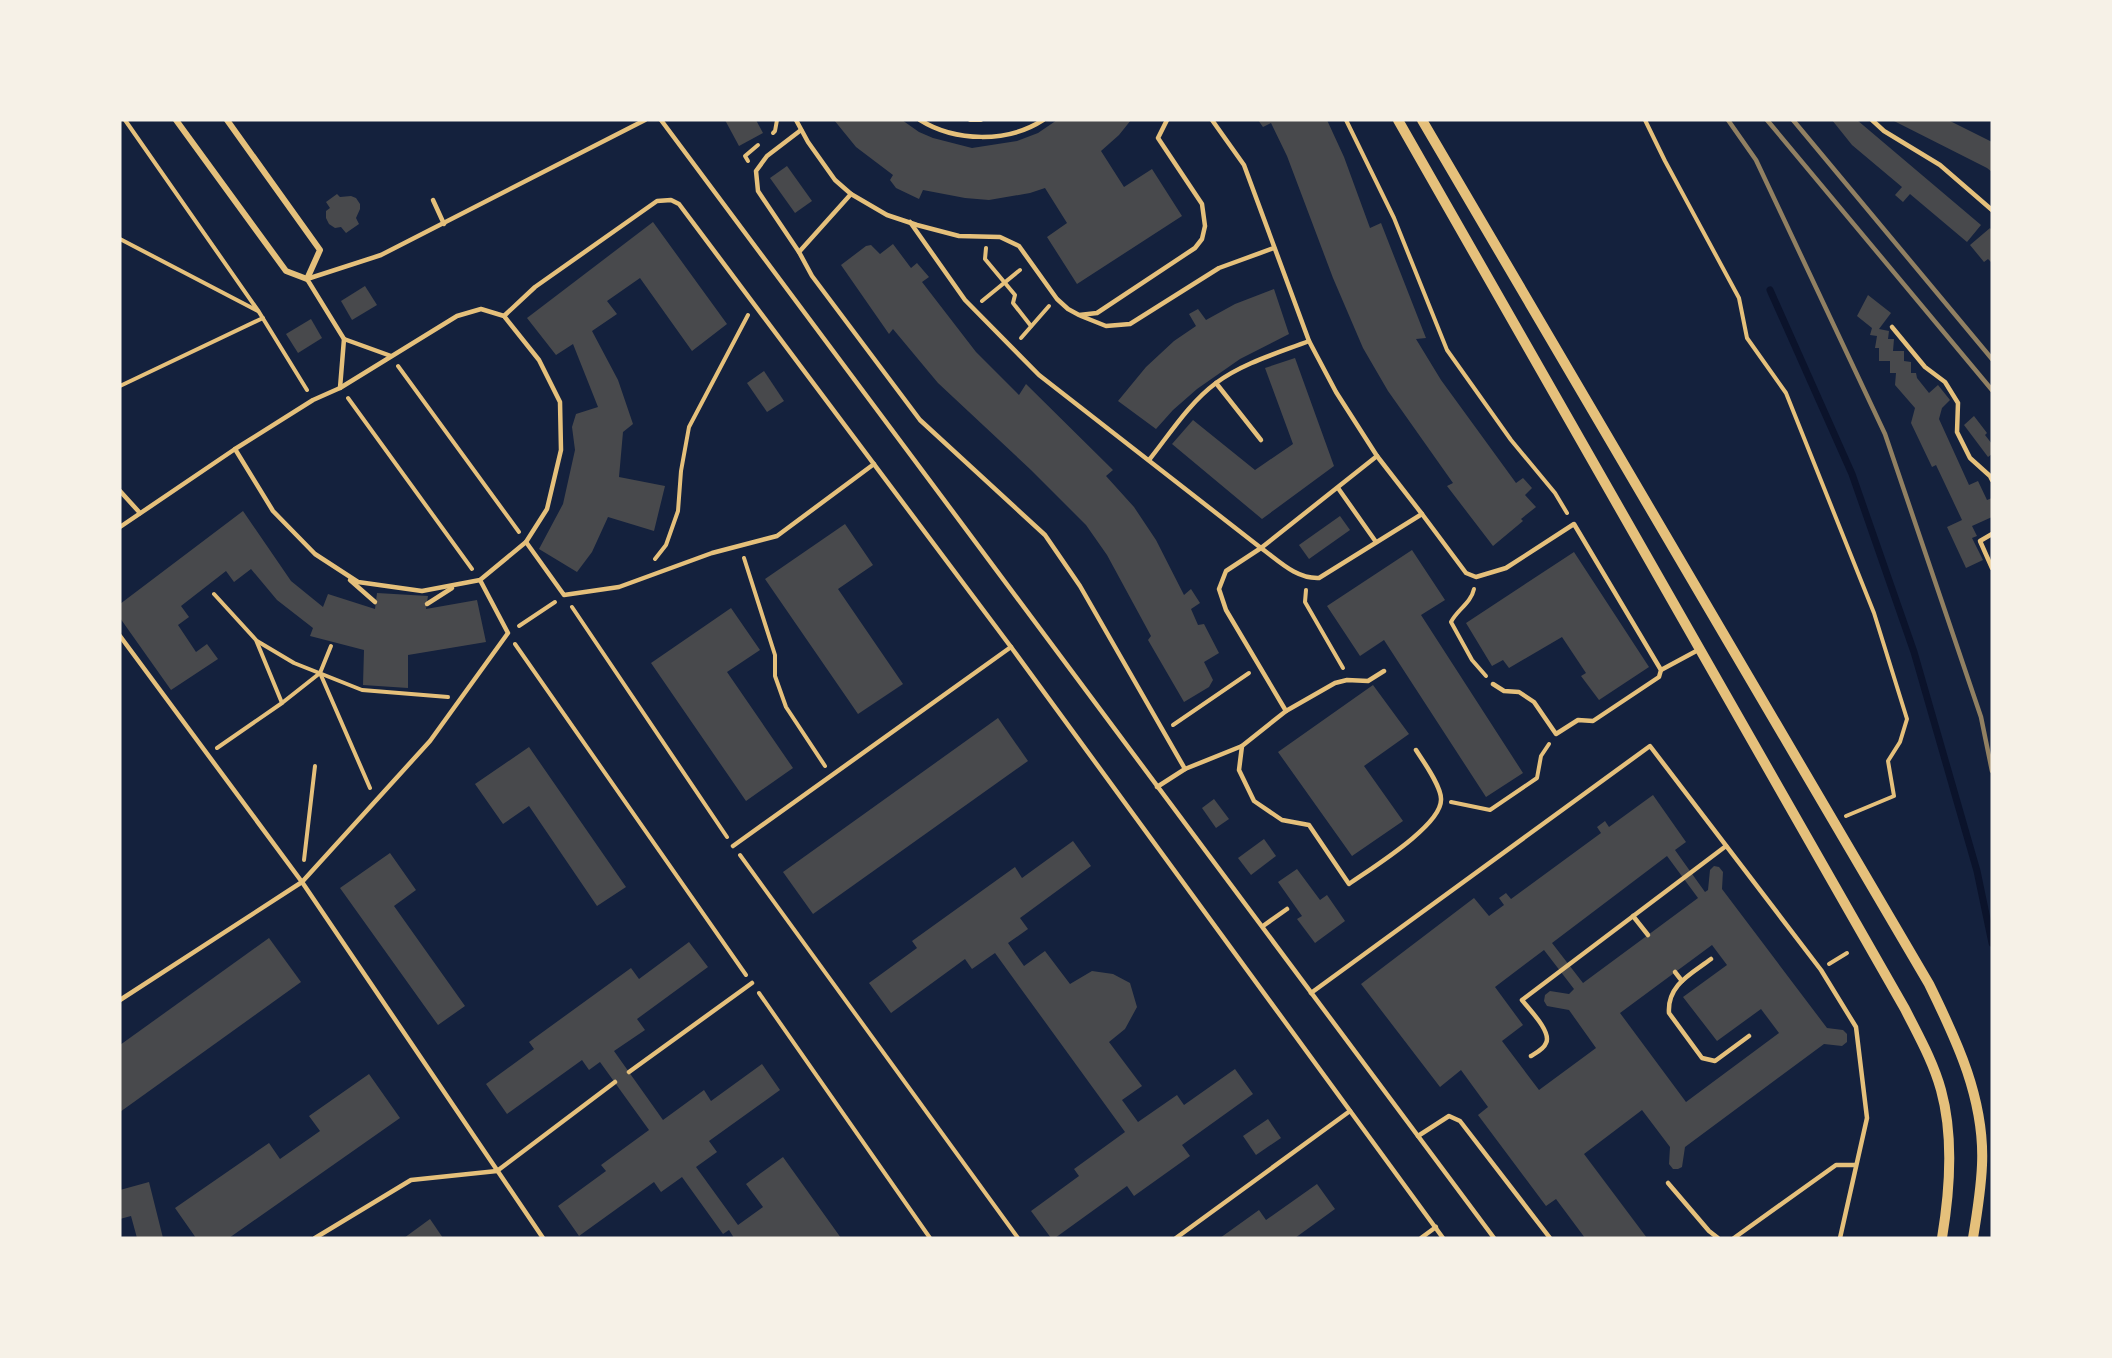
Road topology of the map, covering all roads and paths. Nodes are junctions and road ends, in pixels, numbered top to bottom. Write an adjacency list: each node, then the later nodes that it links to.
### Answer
1 (125, 120): 35 (path)
2 (185, 120): 18 (lane)
3 (227, 120): 30 (street)
4 (645, 120): 24 (lane)
5 (661, 120): 100 (lane)
6 (796, 120): 19 (lane)
7 (920, 120): 10 (lane)
8 (970, 120): 9 (path)
9 (981, 120)
10 (1043, 120)
11 (1167, 120): 36 (lane)
12 (1212, 120): 27 (lane)
13 (1346, 120): 59 (path)
14 (1398, 120): 82 (street)
15 (1422, 120): 140 (street)
16 (1645, 120): 103 (path)
17 (1872, 120): 22 (lane)
18 (177, 121): 30 (street)
19 (801, 130): 20 (lane); 28 (lane)
20 (851, 194): 23 (lane); 28 (lane)
21 (433, 200): 24 (lane)
22 (1992, 210)
23 (910, 222): 25 (lane); 34 (lane)
24 (444, 224): 30 (lane)
25 (987, 237): 29 (lane); 31 (path)
26 (120, 239): 35 (path)
27 (1274, 248): 36 (lane); 42 (lane)
28 (799, 252): 92 (lane)
29 (1030, 262): 31 (path); 32 (lane)
30 (307, 279): 41 (lane)
31 (1004, 282): 34 (path); 39 (path)
32 (1056, 299): 36 (lane); 39 (path)
33 (754, 304): 37 (lane); 53 (lane); 71 (path)
34 (974, 309): 43 (lane)
35 (259, 312): 38 (path)
36 (1079, 315)
37 (504, 316): 44 (lane); 62 (lane)
38 (263, 318): 46 (path); 48 (path)
39 (1031, 326): 43 (path)
40 (1892, 327): 54 (lane)
41 (344, 339): 44 (lane); 47 (lane)
42 (1309, 341): 45 (lane); 51 (lane)
43 (1013, 348): 52 (lane)
44 (391, 356): 47 (lane); 62 (path)
45 (1216, 383): 49 (lane); 52 (lane)
46 (120, 386)
47 (340, 387): 48 (lane); 70 (path)
48 (313, 400): 50 (lane)
49 (1261, 441)
50 (235, 448): 57 (lane); 66 (lane)
51 (1377, 456): 55 (lane); 58 (lane)
52 (1149, 460): 65 (lane)
53 (874, 464): 64 (lane); 81 (lane)
54 (1992, 480)
55 (1338, 488): 63 (lane); 65 (lane)
56 (120, 491): 57 (lane)
57 (141, 513): 60 (lane)
58 (1422, 514): 63 (lane); 68 (lane)
59 (1574, 524): 68 (lane); 84 (lane)
60 (120, 527)
61 (1992, 534): 67 (lane)
62 (526, 542): 70 (lane); 74 (lane)
63 (1376, 542): 69 (lane)
64 (741, 546): 71 (lane); 99 (path)
65 (1261, 548): 69 (lane); 83 (lane)
66 (337, 568): 72 (lane); 75 (lane)
67 (1992, 568)
68 (1476, 577): 88 (path)
69 (1307, 579): 87 (path)
70 (480, 580): 72 (lane); 77 (lane)
71 (639, 580): 74 (lane)
72 (456, 586): 76 (lane)
73 (214, 594): 79 (path)
74 (564, 595): 77 (path); 104 (path)
75 (375, 602)
76 (427, 604)
77 (508, 633): 89 (lane); 114 (path)
78 (120, 636): 96 (lane)
79 (256, 640): 86 (path); 90 (path)
80 (331, 646): 86 (path)
81 (1011, 647): 99 (lane); 121 (lane)
82 (1700, 649): 84 (lane); 139 (street)
83 (1259, 666): 91 (lane); 92 (path)
84 (1661, 670): 93 (lane)
85 (1384, 671): 87 (lane)
86 (320, 673): 89 (path); 90 (path); 102 (path)
87 (1347, 680): 91 (lane)
88 (1492, 684): 93 (lane)
89 (461, 698): 102 (lane)
90 (282, 703): 96 (path)
91 (1286, 711): 94 (lane)
92 (1164, 731): 98 (lane)
93 (1556, 734): 101 (path)
94 (1242, 746): 98 (lane); 101 (lane)
95 (1416, 750): 101 (lane)
96 (208, 754): 106 (lane)
97 (315, 766): 106 (path)
98 (1185, 769): 100 (lane)
99 (831, 775): 104 (lane)
100 (1157, 787): 109 (lane)
101 (1441, 800)
102 (376, 801): 106 (lane)
103 (1839, 819)
104 (733, 846): 130 (path)
105 (1726, 846): 108 (lane); 115 (lane); 123 (lane)
106 (302, 882): 116 (lane); 124 (lane)
107 (1287, 909): 109 (lane)
108 (1633, 916): 110 (lane); 118 (lane)
109 (1263, 926): 115 (lane)
110 (1648, 935)
111 (1711, 959): 113 (lane)
112 (1675, 972): 113 (lane)
113 (1682, 981): 117 (lane)
114 (752, 983): 119 (lane); 129 (path)
115 (1311, 993): 122 (lane)
116 (120, 1000)
117 (1749, 1036)
118 (1531, 1056)
119 (629, 1072)
120 (615, 1082): 124 (lane)
121 (1350, 1111): 126 (lane); 131 (lane)
122 (1418, 1136): 134 (lane); 135 (lane)
123 (1855, 1165): 137 (lane); 138 (lane)
124 (497, 1170): 127 (lane); 128 (lane)
125 (1668, 1183): 136 (lane)
126 (1436, 1227): 132 (lane); 133 (lane)
127 (315, 1238)
128 (543, 1238)
129 (930, 1238)
130 (1018, 1238)
131 (1176, 1238)
132 (1421, 1238)
133 (1443, 1238)
134 (1494, 1238)
135 (1550, 1238)
136 (1718, 1238)
137 (1734, 1238)
138 (1840, 1238)
139 (1942, 1238)
140 (1973, 1238)

